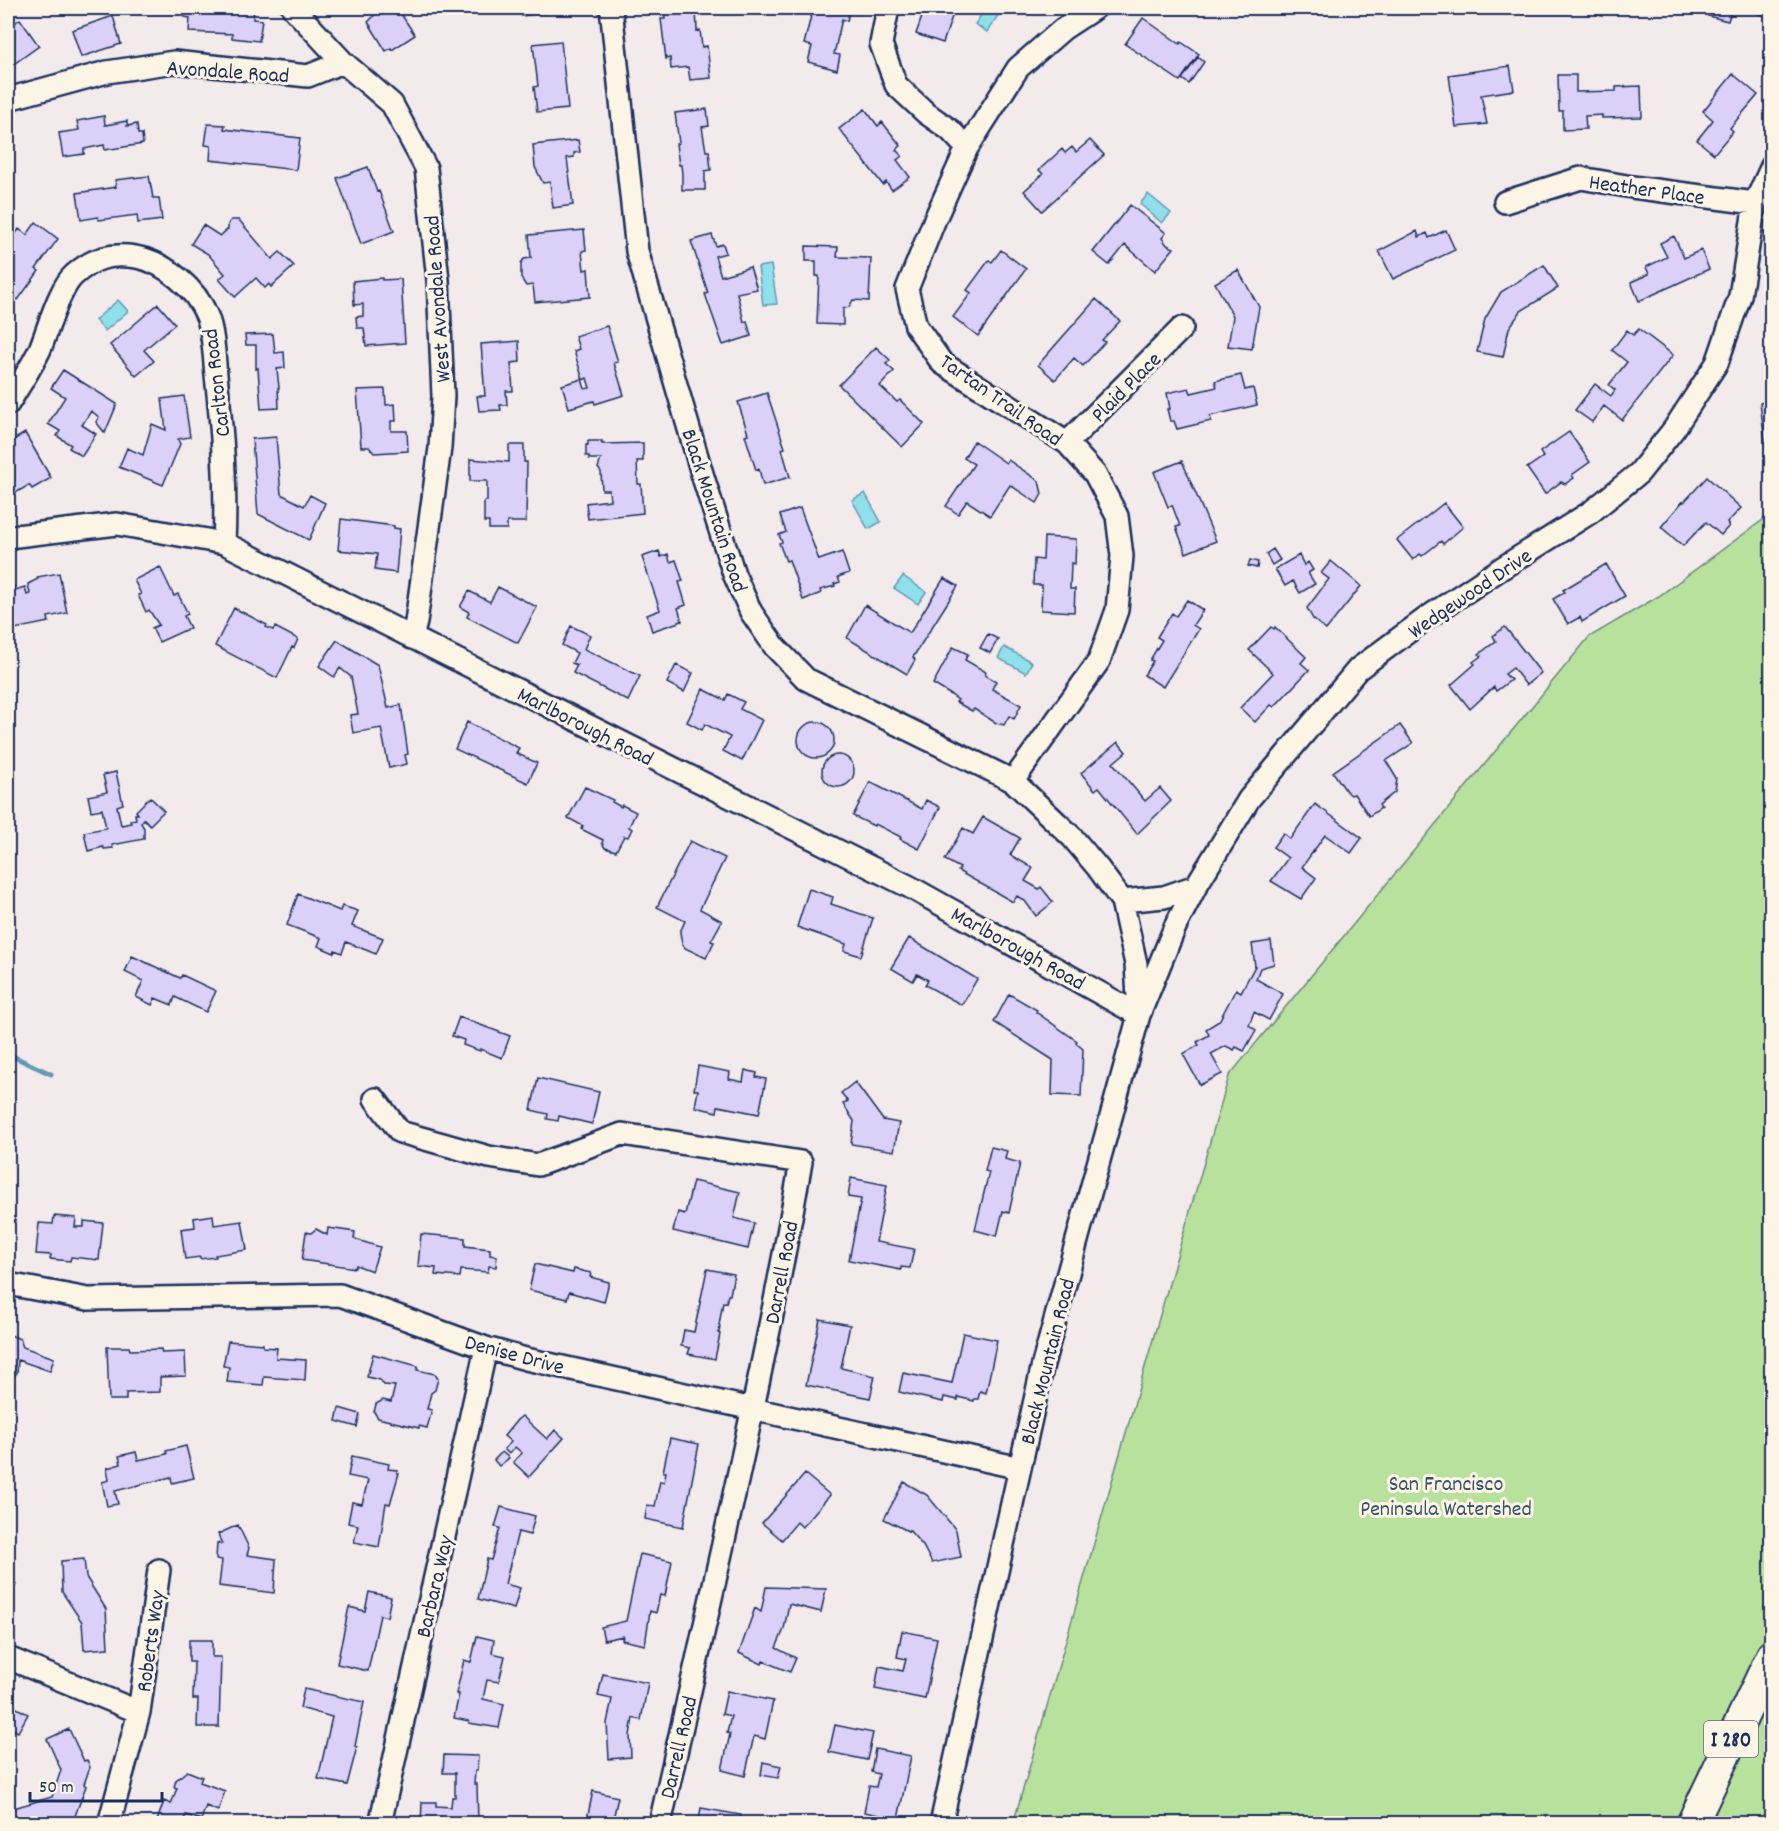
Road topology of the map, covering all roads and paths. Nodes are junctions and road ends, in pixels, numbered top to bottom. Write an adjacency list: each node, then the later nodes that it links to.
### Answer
1 (293, 8): 5 (street, West Avondale Road)
2 (610, 8): 17 (street, Black Mountain Road)
3 (888, 8): 7 (street)
4 (1095, 8): 7 (street, Tartan Trail Road)
5 (343, 62): 6 (street, Avondale Road); 16 (street, West Avondale Road)
6 (8, 99)
7 (968, 148): 13 (street, Tartan Trail Road)
8 (1772, 166): 10 (street, Wedgewood Drive)
9 (1505, 202): 10 (street, Heather Place)
10 (1755, 203): 18 (street, Wedgewood Drive)
11 (1182, 328): 13 (street, Plaid Place)
12 (8, 404): 15 (street, Carlton Road)
13 (1067, 443): 17 (street, Tartan Trail Road)
14 (8, 537): 15 (street, Marlborough Road)
15 (224, 543): 16 (street, Marlborough Road)
16 (412, 638): 20 (street, Marlborough Road)
17 (1013, 781): 19 (street, Black Mountain Road)
18 (1196, 886): 19 (street); 20 (street, Wedgewood Drive)
19 (1122, 901): 20 (street, Black Mountain Road)
20 (1139, 1015): 25 (street, Black Mountain Road)
21 (375, 1100): 24 (street, Darrell Road)
22 (8, 1284): 23 (street, Denise Drive)
23 (486, 1348): 24 (street, Denise Drive); 31 (street, Barbara Way)
24 (752, 1408): 25 (street, Denise Drive); 32 (street, Darrell Road)
25 (1020, 1468): 33 (street, Black Mountain Road)
26 (159, 1570): 29 (street, Roberts Way)
27 (1772, 1655): 34 (highway, I 280)
28 (8, 1658): 29 (street, Roberts Way)
29 (139, 1712): 30 (street, Roberts Way)
30 (109, 1824)
31 (380, 1824)
32 (660, 1824)
33 (940, 1824)
34 (1692, 1824)

